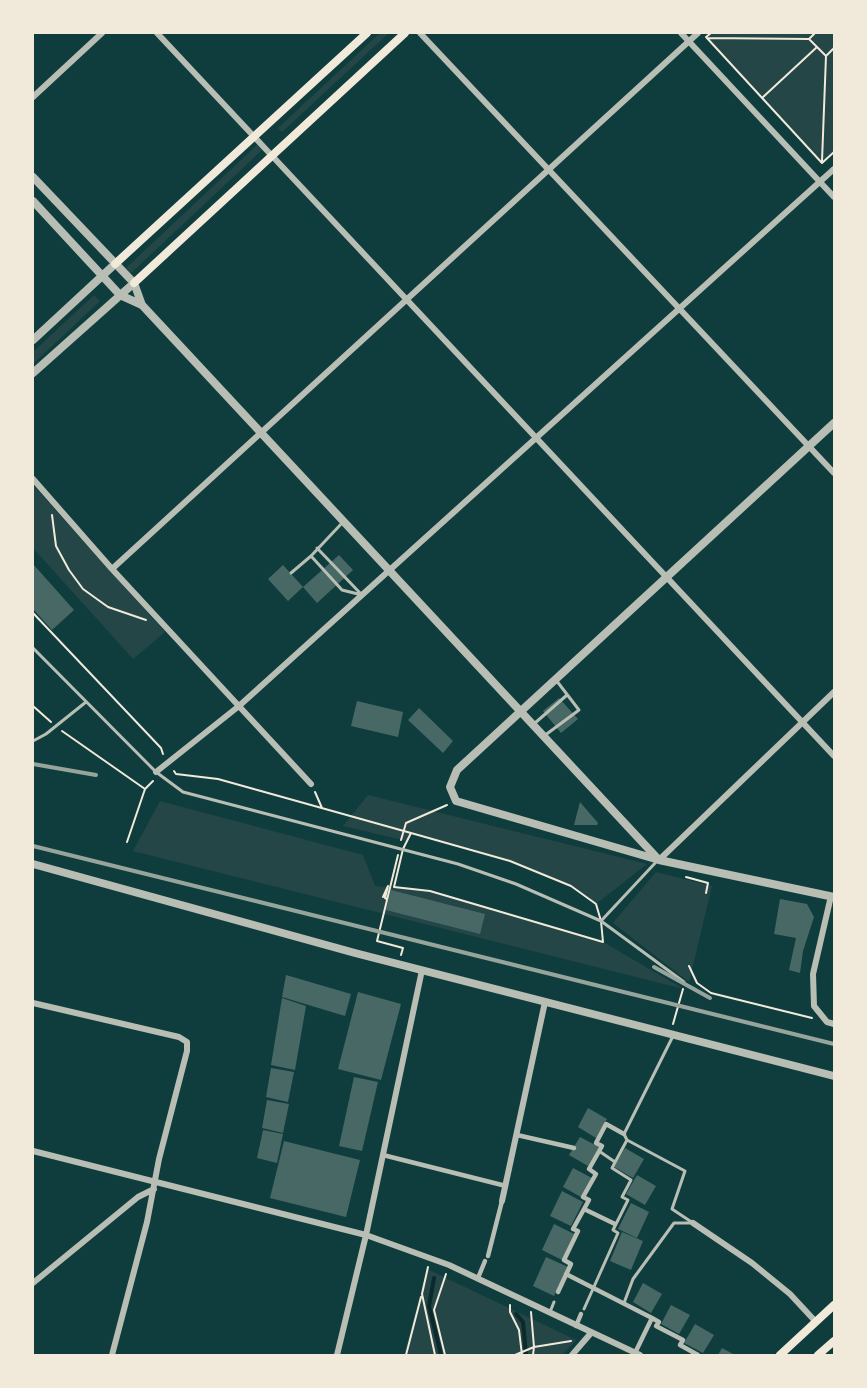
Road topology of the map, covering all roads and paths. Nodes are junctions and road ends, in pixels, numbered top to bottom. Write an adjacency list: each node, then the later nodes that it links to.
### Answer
1 (102, 33): 17 (street)
2 (158, 33): 19 (street)
3 (367, 33): 19 (main road)
4 (405, 33): 21 (main road)
5 (420, 33): 23 (street)
6 (681, 33): 12 (street)
7 (698, 33): 12 (street)
8 (711, 33): 10 (path)
9 (815, 33): 11 (path)
10 (706, 38): 11 (path); 14 (path); 18 (path)
11 (809, 39): 13 (path)
12 (689, 42): 14 (street); 23 (street)
13 (817, 47): 16 (path); 18 (path)
14 (694, 48): 26 (street)
15 (834, 48): 16 (path)
16 (826, 56): 22 (path)
17 (33, 97)
18 (762, 98): 22 (path)
19 (255, 137): 21 (street); 29 (main road)
20 (834, 152): 22 (path)
21 (272, 155): 31 (main road); 33 (street)
22 (822, 163)
23 (549, 169): 33 (street); 35 (street)
24 (834, 169): 26 (street)
25 (33, 177): 29 (street)
26 (820, 182): 27 (street); 35 (street)
27 (834, 197)
28 (33, 201): 30 (street)
29 (115, 264): 30 (street); 31 (street)
30 (102, 277): 32 (street); 36 (street)
31 (134, 284): 32 (street); 34 (street)
32 (120, 296): 34 (street); 37 (street)
33 (406, 299): 39 (street); 40 (street)
34 (142, 305): 39 (street)
35 (679, 309): 40 (street); 41 (street)
36 (33, 340)
37 (33, 373)
38 (834, 423): 41 (street)
39 (261, 431): 45 (street); 48 (street)
40 (536, 438): 49 (street); 51 (street)
41 (808, 446): 42 (street); 51 (street)
42 (834, 473)
43 (33, 479): 44 (street)
44 (52, 501): 48 (street); 54 (path)
45 (344, 521): 46 (lane); 49 (street)
46 (318, 548): 47 (lane); 52 (lane)
47 (310, 555): 50 (lane); 52 (lane)
48 (112, 569): 54 (street)
49 (391, 570): 52 (street); 62 (street)
50 (291, 573)
51 (666, 577): 56 (street); 63 (street)
52 (362, 596): 61 (street)
53 (33, 613): 69 (path)
54 (161, 621): 61 (street)
55 (33, 648): 59 (lane)
56 (555, 679): 58 (lane); 62 (street)
57 (834, 692): 63 (street)
58 (567, 695): 64 (lane); 66 (lane)
59 (87, 702): 65 (lane); 70 (lane)
60 (33, 706): 65 (path)
61 (239, 706): 69 (street); 73 (street)
62 (520, 711): 64 (street); 75 (street)
63 (802, 722): 68 (street); 80 (street)
64 (533, 725): 66 (street)
65 (56, 727): 67 (lane); 74 (path)
66 (543, 736): 80 (street)
67 (33, 741)
68 (834, 756)
69 (167, 763): 70 (street); 71 (path)
70 (156, 772): 72 (lane)
71 (176, 774): 72 (path); 76 (path)
72 (162, 778): 74 (path); 79 (lane)
73 (311, 784): 76 (path)
74 (145, 789): 78 (path)
75 (456, 801): 80 (street); 86 (path)
76 (322, 808): 77 (path)
77 (411, 833): 79 (path); 87 (path)
78 (127, 842)
79 (403, 849): 87 (lane); 87 (path)
80 (659, 860): 85 (street); 87 (lane)
81 (33, 864): 89 (street)
82 (708, 883): 83 (path)
83 (706, 893)
84 (383, 897): 86 (path)
85 (833, 897): 93 (street)
86 (387, 899): 88 (path)
87 (602, 921): 90 (lane)
88 (402, 952)
89 (422, 970): 91 (street); 102 (street)
90 (684, 982): 93 (path); 94 (path)
91 (544, 1002): 94 (street); 97 (street)
92 (33, 1004): 104 (street)
93 (830, 1023)
94 (672, 1034): 95 (street); 96 (lane)
95 (834, 1076)
96 (624, 1134): 98 (lane); 101 (street)
97 (517, 1135): 99 (street); 105 (street)
98 (627, 1140): 103 (lane); 109 (lane)
99 (574, 1148)
100 (33, 1151): 104 (street)
101 (599, 1151): 103 (lane); 108 (street)
102 (382, 1155): 105 (street); 111 (street)
103 (615, 1162): 110 (lane)
104 (156, 1181): 106 (street); 111 (street)
105 (506, 1186): 107 (street)
106 (154, 1189): 116 (street); 136 (street)
107 (502, 1201): 115 (street)
108 (584, 1209): 110 (street); 114 (street)
109 (693, 1223): 122 (lane); 128 (street)
110 (615, 1224): 117 (lane)
111 (366, 1235): 112 (street); 137 (street)
112 (430, 1258): 113 (street); 120 (path)
113 (449, 1265): 115 (street); 140 (path)
114 (566, 1274): 117 (street); 118 (street)
115 (478, 1278): 119 (street)
116 (33, 1283)
117 (595, 1288): 122 (street); 125 (lane)
118 (558, 1292)
119 (510, 1293): 123 (street); 134 (path)
120 (422, 1294): 138 (path); 139 (path)
121 (554, 1302): 126 (lane)
122 (624, 1303): 127 (street)
123 (530, 1304): 126 (street); 133 (path)
124 (834, 1305): 128 (main road)
125 (582, 1312): 129 (street)
126 (549, 1313): 129 (street)
127 (652, 1318): 135 (street); 145 (street)
128 (816, 1322): 146 (main road)
129 (576, 1326): 130 (street)
130 (591, 1333): 135 (street); 144 (street)
131 (572, 1341): 133 (path)
132 (834, 1341): 147 (main road)
133 (533, 1348): 134 (path); 143 (path)
134 (523, 1350): 141 (path); 142 (path)
135 (638, 1354)
136 (112, 1355)
137 (337, 1355)
138 (406, 1355)
139 (435, 1355)
140 (445, 1355)
141 (515, 1355)
142 (522, 1355)
143 (532, 1355)
144 (572, 1355)
145 (698, 1355)
146 (780, 1355)
147 (818, 1355)

